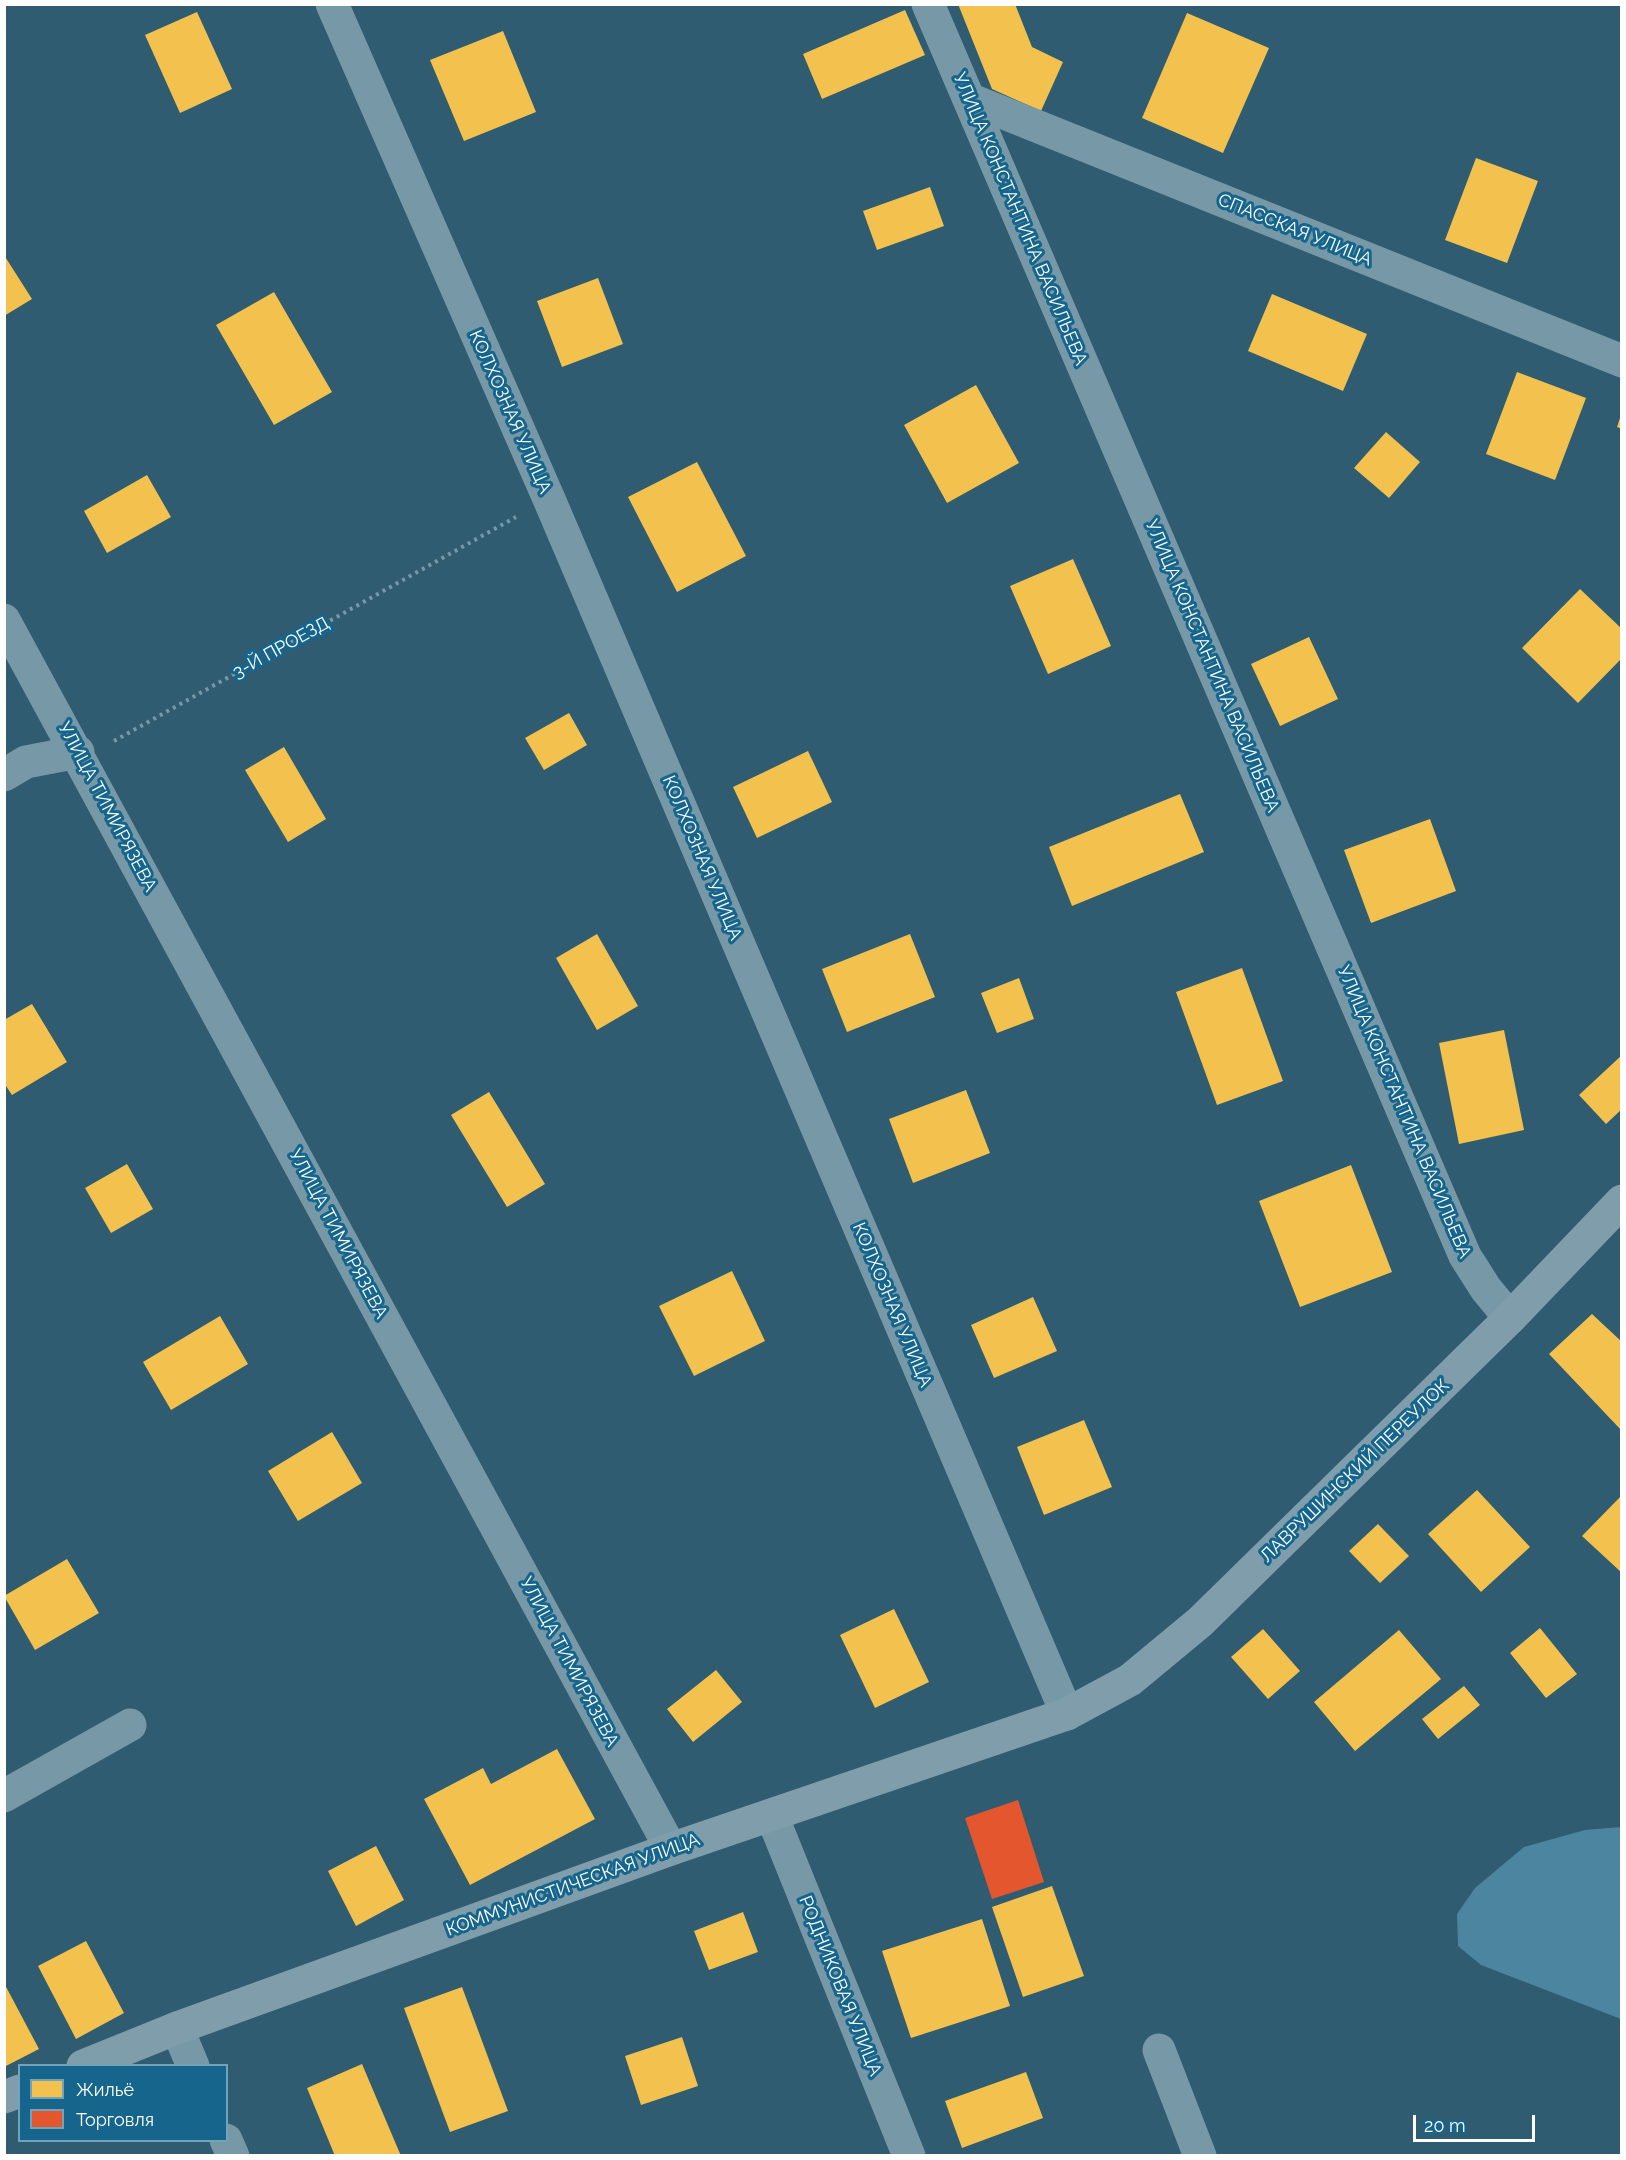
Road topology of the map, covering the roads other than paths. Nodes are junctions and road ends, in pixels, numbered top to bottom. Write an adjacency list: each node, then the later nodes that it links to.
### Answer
1 (332, 4): 10 (street, КОЛХОЗНАЯ УЛИЦА)
2 (928, 4): 3 (street, УЛИЦА КОНСТАНТИНА ВАСИЛЬЕВА)
3 (969, 99): 4 (street, СПАССКАЯ УЛИЦА); 9 (street, УЛИЦА КОНСТАНТИНА ВАСИЛЬЕВА)
4 (1622, 361)
5 (4, 620): 6 (street, УЛИЦА ТИМИРЯЗЕВА)
6 (78, 752): 7 (street); 14 (street, УЛИЦА ТИМИРЯЗЕВА)
7 (4, 775)
8 (1622, 1201): 9 (street, ЛАВРУШИНСКИЙ ПЕРЕУЛОК)
9 (1510, 1318): 10 (street, ЛАВРУШИНСКИЙ ПЕРЕУЛОК)
10 (1067, 1714): 13 (street, КОММУНИСТИЧЕСКАЯ УЛИЦА)
11 (130, 1725): 12 (street)
12 (4, 1796)
13 (772, 1816): 14 (street, КОММУНИСТИЧЕСКАЯ УЛИЦА); 21 (street, РОДНИКОВАЯ УЛИЦА)
14 (670, 1849): 15 (street, КОММУНИСТИЧЕСКАЯ УЛИЦА)
15 (177, 2028): 17 (street, КОММУНИСТИЧЕСКАЯ УЛИЦА); 18 (street)
16 (1159, 2050): 22 (street)
17 (88, 2064)
18 (192, 2064)
19 (227, 2142): 20 (street)
20 (233, 2156)
21 (909, 2156)
22 (1200, 2156)

